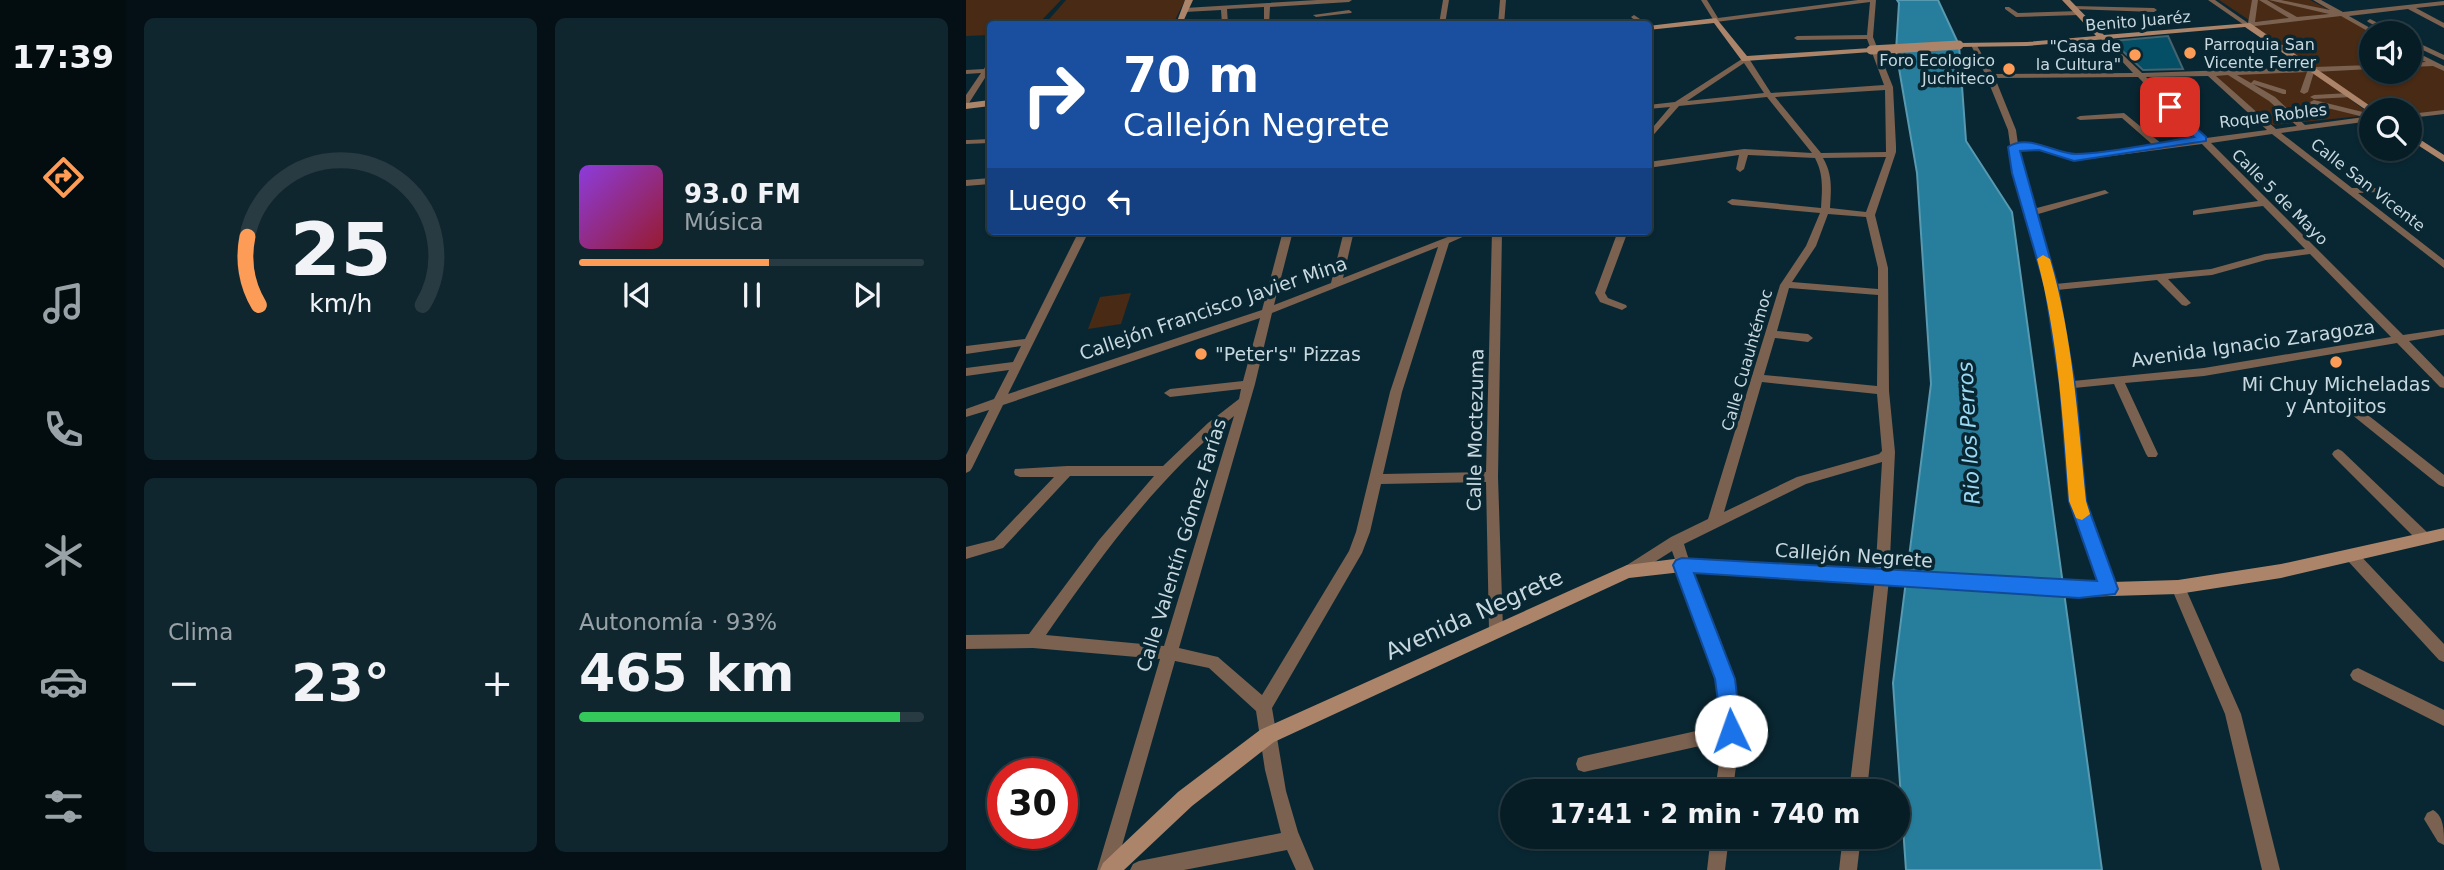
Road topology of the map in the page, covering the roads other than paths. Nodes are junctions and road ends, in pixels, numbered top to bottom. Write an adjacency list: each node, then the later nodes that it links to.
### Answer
1 (1189, 0): 20 (street)
2 (1351, 0): 13 (street); 23 (street)
3 (1446, 0): 34 (street)
4 (1503, 0): 35 (street)
5 (1704, 0): 28 (street, Calle Cuauhtémoc)
6 (2066, 0): 21 (street, Calle 5 de Mayo)
7 (2211, 0): 39 (street)
8 (2255, 0): 39 (street)
9 (2262, 0): 29 (street)
10 (2273, 0): 26 (street)
11 (2316, 0): 26 (street)
12 (2394, 0): 18 (street)
13 (1298, 1): 16 (street)
14 (1873, 1): 28 (street); 44 (street)
15 (2444, 3): 18 (street, Benito Juaréz)
16 (1267, 4): 17 (street); 32 (street)
17 (1224, 7): 20 (street); 31 (street)
18 (2407, 7): 24 (street, Benito Juaréz); 40 (street)
19 (2007, 8): 21 (street)
20 (1185, 10): 30 (street)
21 (2076, 10): 22 (street); 43 (street, Calle 5 de Mayo)
22 (2154, 10)
23 (1349, 12): 25 (street); 33 (street)
24 (2356, 14): 26 (street, Benito Juaréz); 37 (street)
25 (1316, 15)
26 (2343, 15): 29 (street, Benito Juaréz); 38 (street)
27 (1634, 17): 36 (street)
28 (1716, 20): 41 (street); 48 (street, Calle Cuauhtémoc)
29 (2297, 20): 39 (street, Benito Juaréz)
30 (1180, 21)
31 (1224, 21)
32 (1267, 21)
33 (1345, 21)
34 (1442, 21)
35 (1501, 21)
36 (1640, 21)
37 (2370, 21)
38 (2359, 24)
39 (2249, 25): 43 (street, Benito Juaréz); 56 (street)
40 (2444, 26)
41 (1652, 27)
42 (1797, 38): 44 (street)
43 (2103, 38): 45 (street, Benito Juaréz); 61 (street, Calle 5 de Mayo)
44 (1870, 44): 45 (street, Benito Juaréz, bridge); 48 (street, Benito Juaréz); 62 (street)
45 (1974, 45): 60 (street)
46 (2422, 48): 49 (street)
47 (2422, 58): 51 (street)
48 (1745, 59): 64 (street, Calle Cuauhtémoc); 70 (street)
49 (2444, 60): 51 (street)
50 (2422, 64): 51 (street)
51 (2434, 64): 54 (street)
52 (987, 68): 57 (street)
53 (2359, 68): 56 (street)
54 (2444, 69)
55 (987, 70): 69 (street)
56 (2311, 70): 59 (street); 63 (street); 65 (street)
57 (966, 72)
58 (2210, 74): 59 (street); 61 (street); 78 (street, Calle San Vicente)
59 (2231, 74): 66 (street); 66 (street)
60 (1990, 76): 61 (street); 85 (street)
61 (2139, 76): 80 (street, Calle 5 de Mayo)
62 (1889, 87): 64 (street); 87 (street)
63 (2304, 92)
64 (1769, 94): 70 (street); 88 (street, Calle Cuauhtémoc)
65 (2349, 95): 67 (street); 73 (street)
66 (2272, 99): 77 (street)
67 (2359, 102)
68 (987, 103): 69 (street)
69 (966, 104)
70 (1678, 104): 71 (street); 79 (street)
71 (1652, 107)
72 (2443, 113): 74 (street)
73 (2359, 114)
74 (2422, 115)
75 (2080, 118): 84 (street)
76 (2359, 119): 77 (street, Roque Robles)
77 (2302, 126): 78 (street, Roque Robles)
78 (2272, 130): 80 (street, Roque Robles); 95 (street, Calle San Vicente)
79 (1652, 134)
80 (2202, 139): 84 (street, Roque Robles); 98 (street, Calle 5 de Mayo)
81 (987, 141): 82 (street)
82 (969, 142)
83 (2422, 144): 89 (street)
84 (2159, 146): 85 (street, Roque Robles)
85 (2014, 147): 100 (street)
86 (1744, 152): 88 (street); 90 (street); 91 (street)
87 (1892, 152): 88 (street); 102 (street)
88 (1818, 156): 99 (street, Calle Cuauhtémoc)
89 (2444, 159)
90 (1652, 164)
91 (1740, 169)
92 (987, 181): 93 (street)
93 (966, 183)
94 (2375, 190): 95 (street)
95 (2349, 191): 111 (street, Calle San Vicente)
96 (2105, 193): 100 (street)
97 (1732, 202): 99 (street)
98 (2263, 203): 101 (street); 110 (street, Calle 5 de Mayo)
99 (1825, 211): 102 (street); 114 (street, Calle Cuauhtémoc)
100 (2030, 213): 115 (street)
101 (2196, 213)
102 (1870, 215): 116 (street)
103 (1082, 235): 124 (street)
104 (1287, 235): 119 (street, Calle Valentín Gómez Farías)
105 (1348, 235): 113 (street)
106 (1461, 235): 109 (street, Callejón Francisco Javier Mina)
107 (1497, 235): 146 (street, Calle Moctezuma)
108 (1622, 235): 118 (street)
109 (1445, 241): 113 (street, Callejón Francisco Javier Mina); 147 (street)
110 (2312, 251): 112 (street); 123 (street, Calle 5 de Mayo)
111 (2444, 265)
112 (2160, 277): 115 (street); 117 (street)
113 (1336, 284): 119 (street, Callejón Francisco Javier Mina)
114 (1785, 285): 116 (street); 121 (street, Calle Cuauhtémoc)
115 (2051, 287): 132 (street)
116 (1881, 292): 133 (street)
117 (2186, 303)
118 (1622, 307)
119 (1266, 312): 130 (street, Calle Valentín Gómez Farías); 135 (street, Callejón Francisco Javier Mina)
120 (2444, 332): 123 (street, Avenida Ignacio Zaragoza)
121 (1770, 334): 122 (street); 128 (street, Calle Cuauhtémoc)
122 (1808, 338)
123 (2400, 339): 129 (street, Avenida Ignacio Zaragoza); 131 (street, Calle 5 de Mayo)
124 (1028, 342): 125 (street); 126 (street)
125 (966, 350)
126 (1016, 365): 127 (street); 135 (street)
127 (966, 372)
128 (1758, 378): 133 (street); 149 (street, Calle Cuauhtémoc)
129 (2118, 380): 132 (street, Avenida Ignacio Zaragoza); 140 (street)
130 (1249, 384): 134 (street); 136 (street, Calle Valentín Gómez Farías)
131 (2444, 384)
132 (2067, 385): 159 (street)
133 (1883, 391): 139 (street)
134 (1170, 393)
135 (998, 400): 138 (street, Callejón Francisco Javier Mina); 142 (street)
136 (1244, 401): 144 (street); 163 (street, Calle Valentín Gómez Farías)
137 (2354, 411): 148 (street)
138 (966, 413)
139 (1889, 453): 149 (street, Avenida Negrete); 157 (street)
140 (2152, 454)
141 (2338, 454): 151 (street)
142 (966, 468)
143 (1066, 471): 144 (street); 145 (street); 153 (street)
144 (1165, 471): 161 (street)
145 (1020, 472)
146 (1492, 477): 147 (street); 160 (street, Calle Moctezuma)
147 (1375, 478): 166 (street)
148 (2444, 482)
149 (1714, 523): 152 (street, Avenida Negrete)
150 (2444, 534): 151 (street, Callejón Negrete)
151 (2425, 539): 154 (street, Callejón Negrete)
152 (1676, 541): 155 (street); 156 (street, Avenida Negrete)
153 (966, 553)
154 (2352, 556): 158 (street, Callejón Negrete); 164 (street)
155 (1682, 565): 156 (street, Callejón Negrete); 157 (street, Callejón Negrete); 168 (street)
156 (1627, 572): 160 (street, Avenida Negrete)
157 (1882, 579): 159 (street, Callejón Negrete); 172 (street)
158 (2178, 587): 159 (street, Callejón Negrete); 183 (street)
159 (2109, 589)
160 (1496, 630): 169 (street, Avenida Negrete)
161 (1033, 641): 162 (street); 163 (street)
162 (966, 642)
163 (1167, 653): 166 (street); 178 (street, Calle Valentín Gómez Farías)
164 (2444, 654)
165 (2358, 675): 167 (street)
166 (1264, 706): 169 (street)
167 (2444, 718)
168 (1731, 731): 170 (street); 171 (street)
169 (1267, 736): 175 (street); 178 (street, Avenida Negrete)
170 (1584, 764)
171 (1725, 779)
172 (1858, 779)
173 (2432, 818): 174 (street)
174 (2444, 836)
175 (1290, 840): 179 (street); 180 (street)
176 (1718, 849): 181 (street)
177 (1850, 849): 182 (street)
178 (1108, 870)
179 (1139, 870)
180 (1305, 870)
181 (1716, 870)
182 (1848, 870)
183 (2271, 870)

